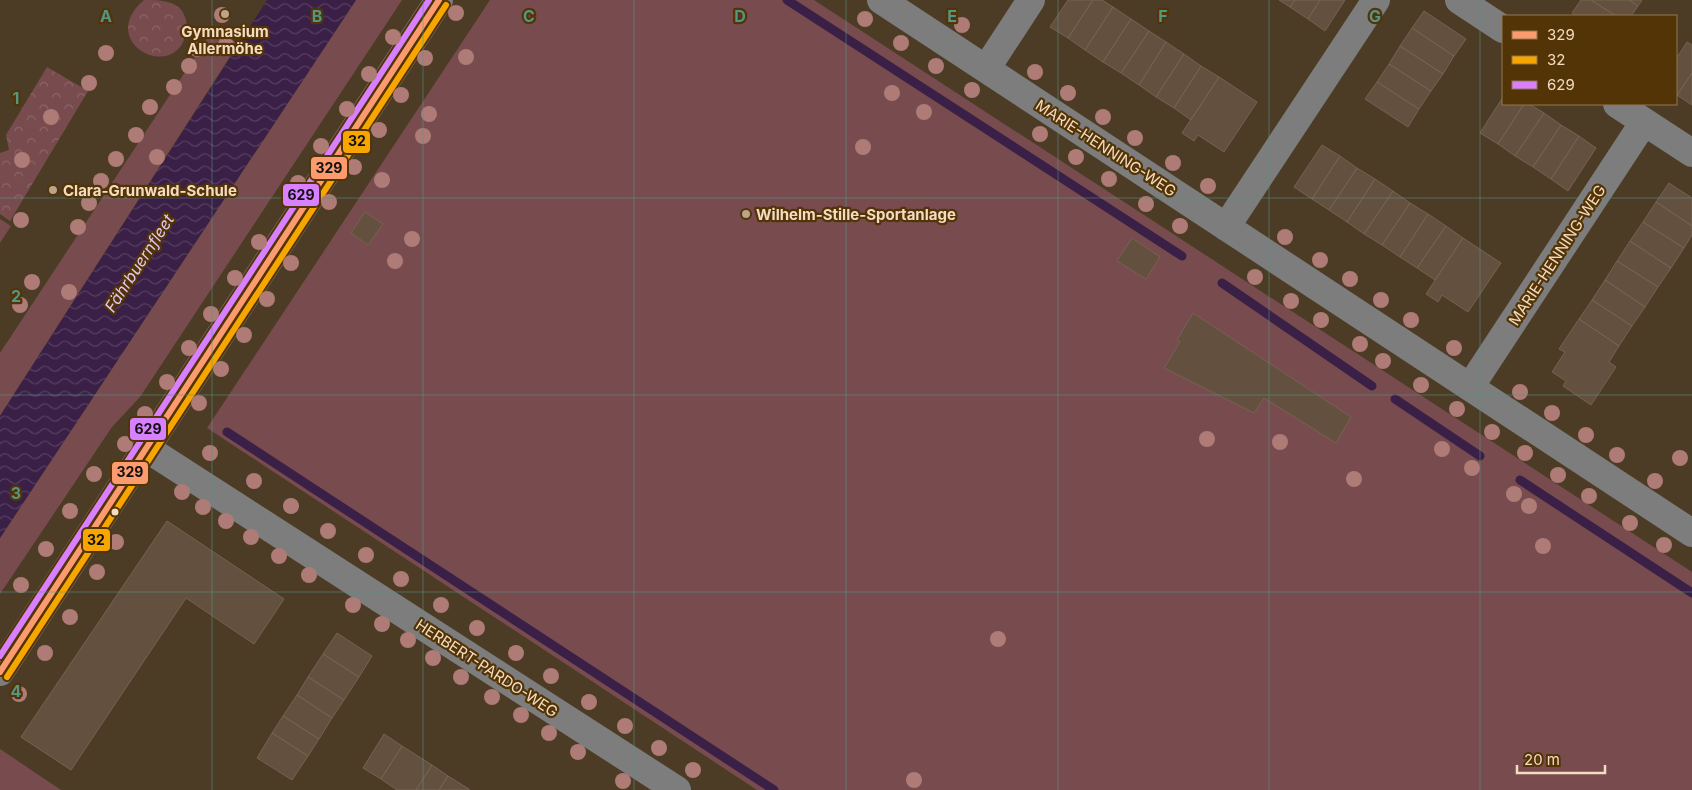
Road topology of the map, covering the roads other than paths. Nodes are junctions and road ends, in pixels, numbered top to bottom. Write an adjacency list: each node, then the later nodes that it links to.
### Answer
1 (439, 0): 13 (street)
2 (881, 0): 7 (street, MARIE-HENNING-WEG)
3 (1031, 0): 7 (street)
4 (1376, 0): 11 (street)
5 (1459, 0): 6 (street)
6 (1502, 28)
7 (986, 69): 11 (street, MARIE-HENNING-WEG)
8 (1618, 105): 9 (street)
9 (1644, 122): 10 (street); 12 (street, MARIE-HENNING-WEG)
10 (1692, 153)
11 (1226, 227): 12 (street, MARIE-HENNING-WEG)
12 (1470, 387): 14 (street, MARIE-HENNING-WEG)
13 (146, 448): 15 (street); 16 (street, HERBERT-PARDO-WEG)
14 (1692, 533)
15 (0, 672)
16 (677, 790)

